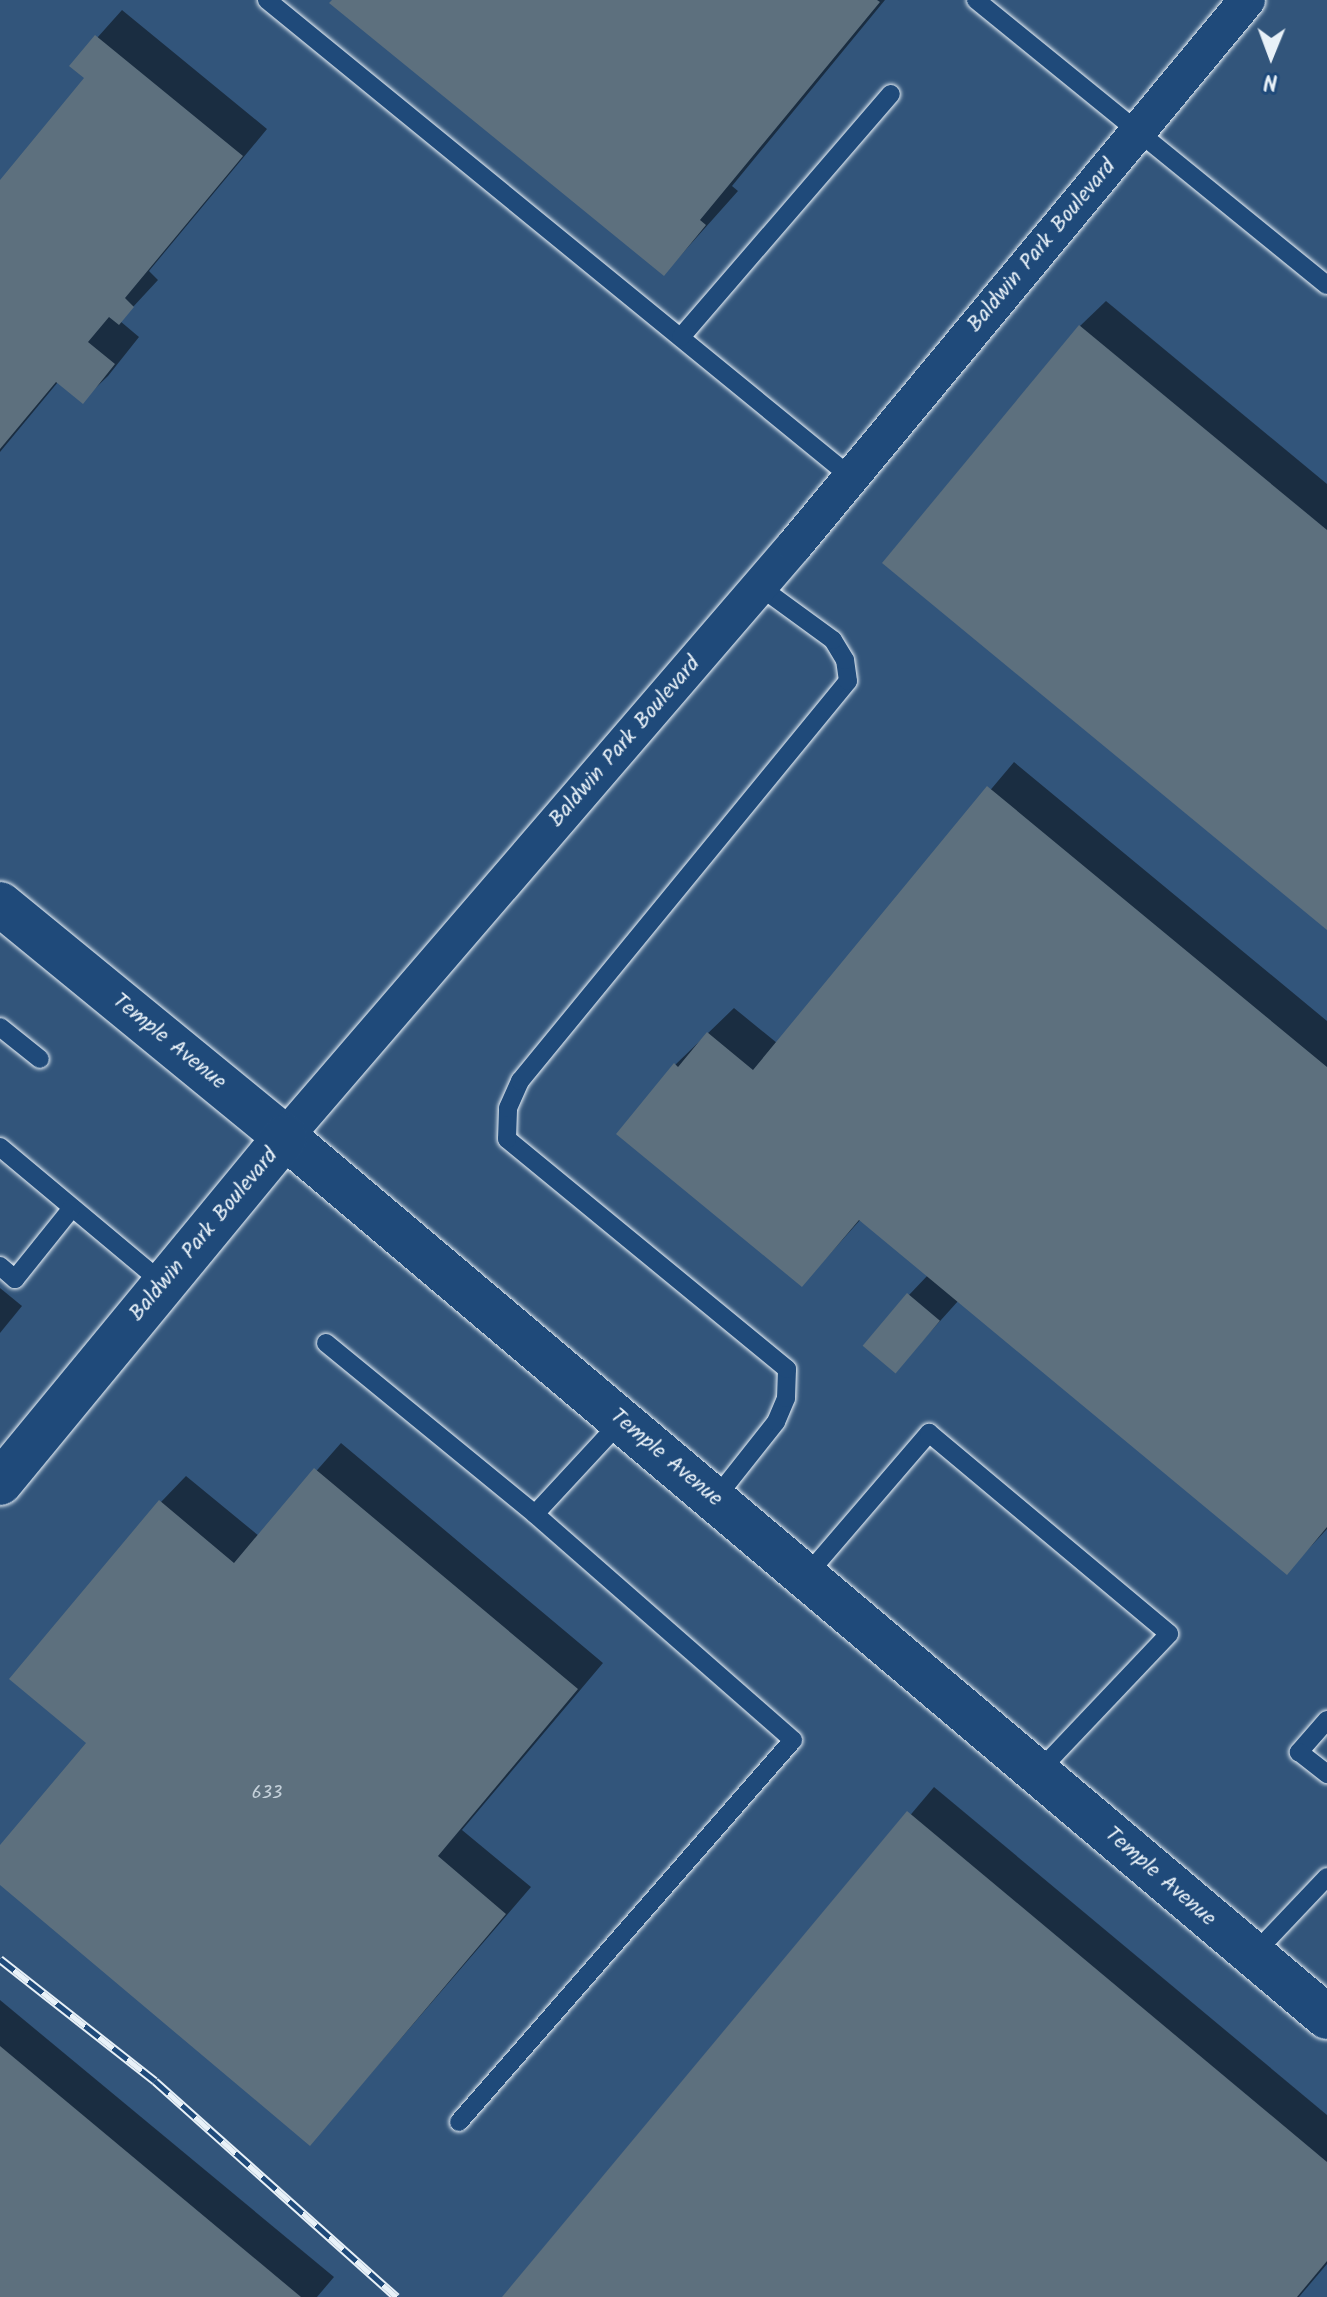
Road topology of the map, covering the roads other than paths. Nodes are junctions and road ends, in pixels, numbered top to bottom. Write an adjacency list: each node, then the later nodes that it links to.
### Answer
1 (267, 0): 7 (lane)
2 (976, 0): 5 (lane)
3 (1247, 0): 5 (street, Baldwin Park Boulevard)
4 (891, 94): 7 (lane)
5 (1135, 133): 6 (lane); 8 (street, Baldwin Park Boulevard)
6 (1327, 285)
7 (681, 337): 8 (lane)
8 (851, 477): 9 (street, Baldwin Park Boulevard)
9 (759, 586): 13 (street, Baldwin Park Boulevard); 21 (lane)
10 (0, 904): 13 (main road, Temple Avenue)
11 (0, 1027): 12 (lane)
12 (40, 1059)
13 (285, 1137): 17 (main road, Baldwin Park Boulevard); 19 (main road, Temple Avenue)
14 (0, 1147): 15 (lane)
15 (71, 1209): 16 (lane); 17 (lane)
16 (0, 1266)
17 (164, 1284): 20 (main road, Baldwin Park Boulevard)
18 (326, 1343): 22 (lane)
19 (621, 1421): 21 (main road, Temple Avenue); 22 (lane)
20 (0, 1483)
21 (715, 1499): 23 (main road, Temple Avenue)
22 (535, 1514): 30 (lane)
23 (806, 1576): 25 (main road, Temple Avenue); 25 (lane)
24 (1327, 1720): 26 (lane)
25 (1039, 1771): 28 (main road, Temple Avenue)
26 (1327, 1774)
27 (1327, 1877): 28 (lane)
28 (1252, 1956): 29 (main road, Temple Avenue)
29 (1327, 2017)
30 (459, 2122)

